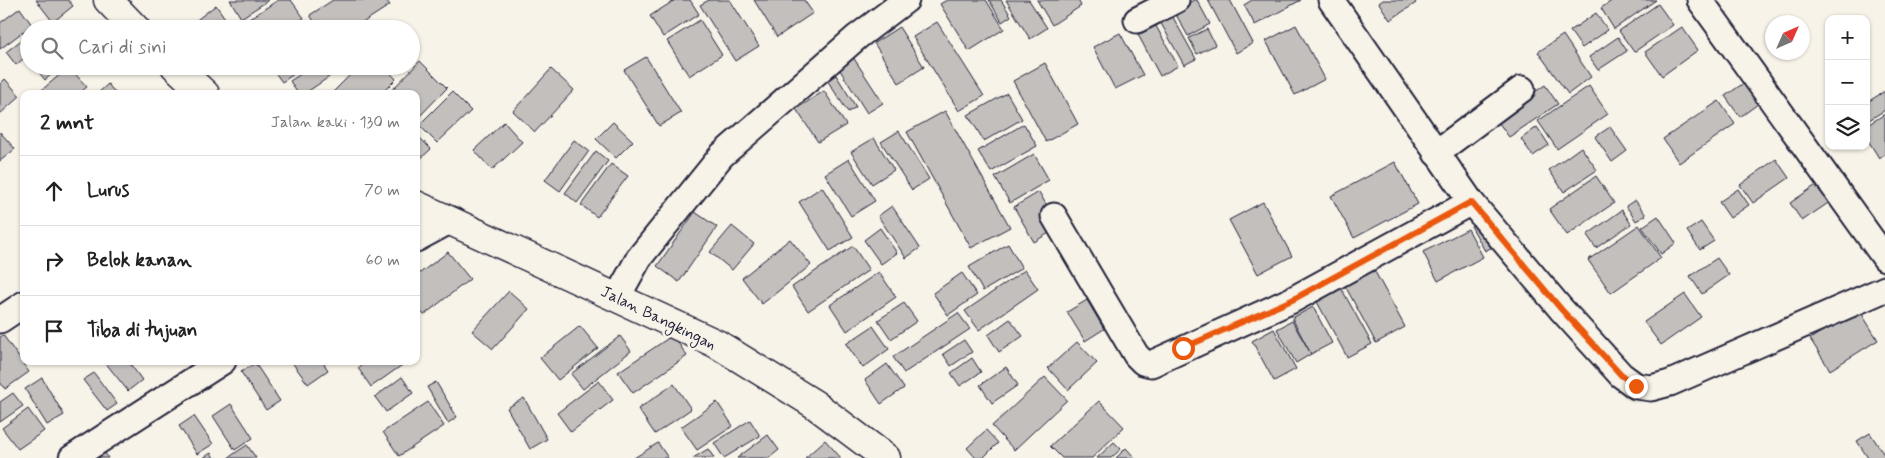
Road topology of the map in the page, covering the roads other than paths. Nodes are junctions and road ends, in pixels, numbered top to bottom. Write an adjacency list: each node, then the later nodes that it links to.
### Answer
1 (108, 0): 6 (street)
2 (906, 0): 19 (street)
3 (1176, 0): 7 (street)
4 (1330, 0): 11 (street)
5 (1700, 0): 17 (street)
6 (127, 20)
7 (1137, 20)
8 (185, 75): 10 (street)
9 (1522, 89): 11 (street)
10 (202, 90)
11 (1436, 153): 12 (street)
12 (1471, 202): 14 (street); 18 (street)
13 (420, 207): 15 (street, Jalan Bangkingan)
14 (1054, 216)
15 (451, 220): 16 (street); 19 (street, Jalan Bangkingan)
16 (420, 236)
17 (1885, 258)
18 (1885, 289)
19 (618, 296): 24 (street, Jalan Bangkingan)
20 (20, 307): 21 (street)
21 (0, 320)
22 (217, 365): 23 (street)
23 (72, 458)
24 (886, 458)

